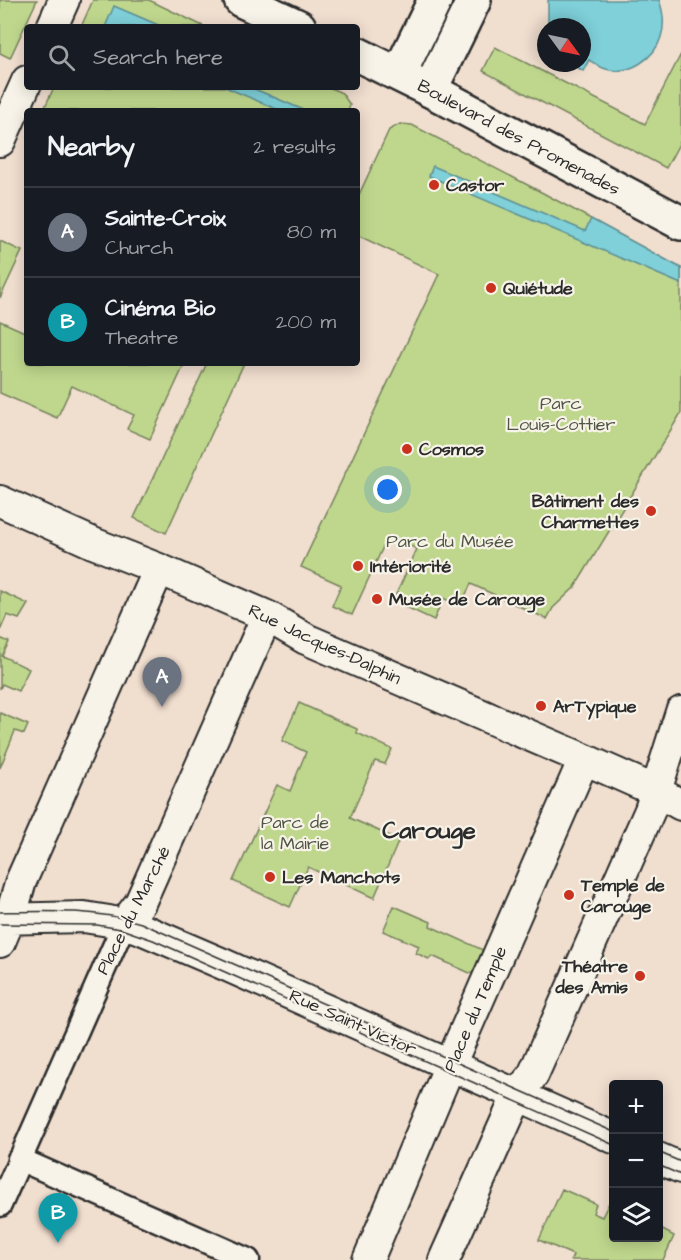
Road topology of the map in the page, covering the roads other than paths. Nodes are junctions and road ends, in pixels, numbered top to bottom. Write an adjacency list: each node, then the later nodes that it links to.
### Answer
1 (64, 0): 5 (street)
2 (241, 0): 6 (main road)
3 (435, 0): 8 (main road)
4 (474, 0): 10 (main road)
5 (53, 24)
6 (293, 24)
7 (360, 55): 8 (main road, Boulevard des Promenades)
8 (399, 74): 10 (main road, Boulevard des Promenades)
9 (16, 87): 11 (street)
10 (430, 90): 12 (main road, Boulevard des Promenades)
11 (0, 141)
12 (681, 223)
13 (0, 501): 14 (street, Rue Jacques-Dalphin)
14 (159, 569): 15 (street, Rue Jacques-Dalphin); 20 (street)
15 (267, 616): 17 (street, Rue Jacques-Dalphin); 19 (street, Place du Marché)
16 (681, 712): 18 (street)
17 (584, 759): 18 (street, Rue Jacques-Dalphin); 21 (street, Place du Temple)
18 (669, 798): 22 (street)
19 (124, 924): 20 (street, Rue Saint-Victor); 21 (street, Rue Saint-Victor); 24 (street, Place du Marché)
20 (3, 926)
21 (450, 1065): 22 (street, Rue Saint-Victor); 29 (street, Place du Temple)
22 (518, 1096): 23 (street, Rue Saint-Victor); 30 (street)
23 (609, 1136)
24 (19, 1159): 27 (street, Place du Marché); 28 (street)
25 (663, 1160): 26 (street)
26 (681, 1168)
27 (0, 1205)
28 (248, 1260)
29 (368, 1260)
30 (444, 1260)

